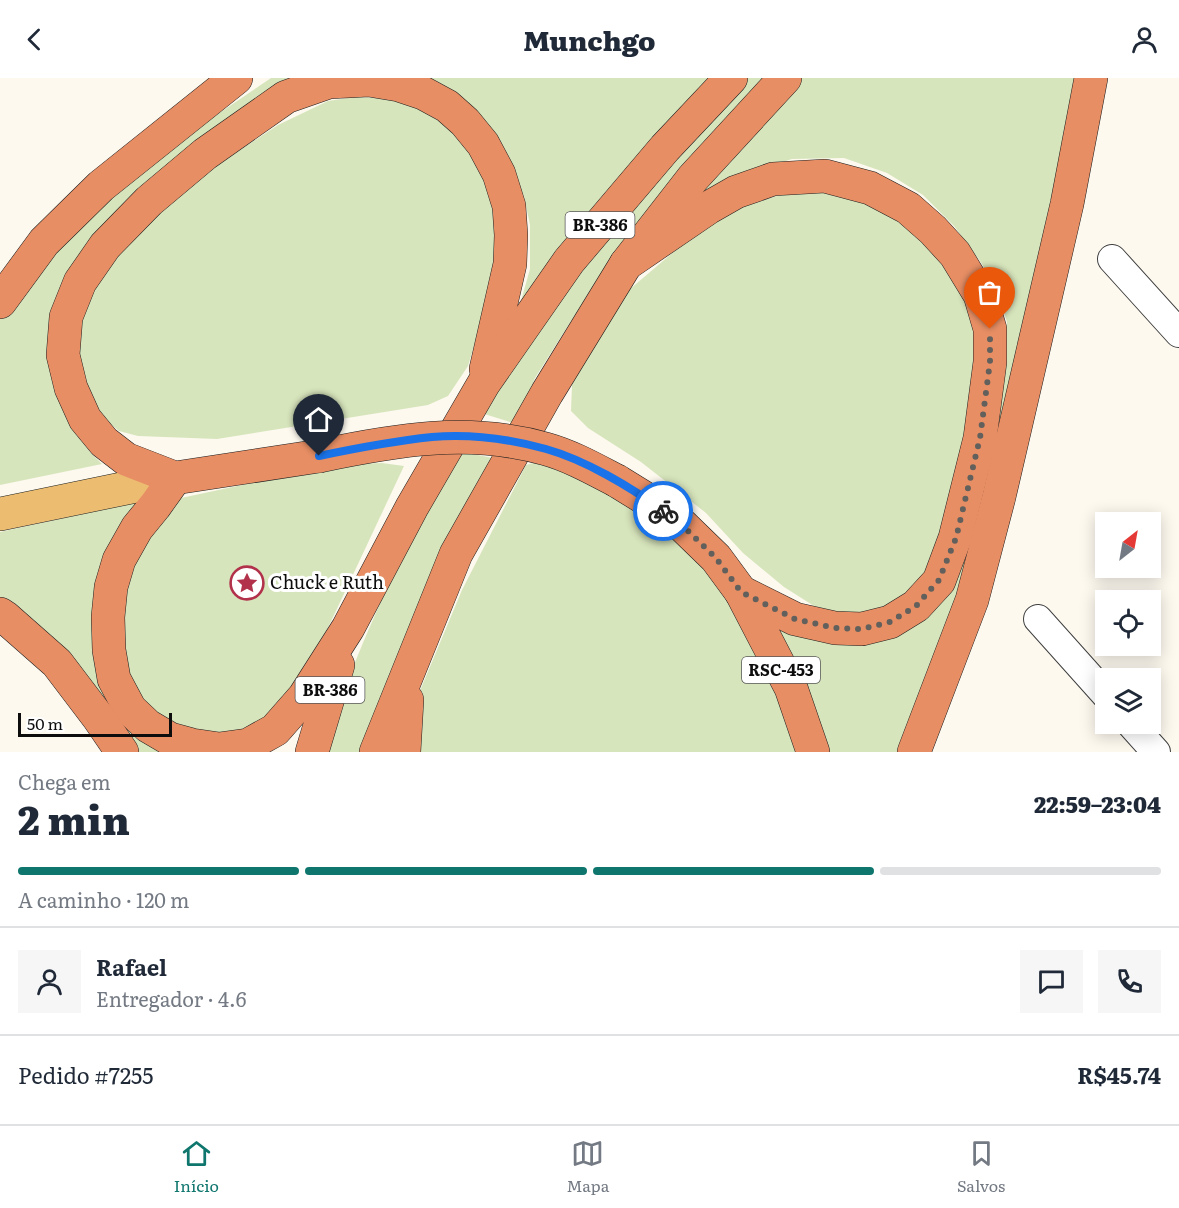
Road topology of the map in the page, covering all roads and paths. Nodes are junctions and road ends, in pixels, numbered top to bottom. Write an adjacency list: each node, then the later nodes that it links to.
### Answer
1 (236, 78): 7 (highway)
2 (731, 78): 9 (highway, BR-386)
3 (784, 78): 6 (highway, BR-386)
4 (1091, 78): 24 (highway)
5 (1112, 259): 8 (street)
6 (626, 264): 12 (highway); 16 (highway, BR-386)
7 (0, 302)
8 (1177, 327)
9 (483, 383): 10 (highway); 15 (highway, BR-386)
10 (175, 478): 11 (main road); 12 (highway, RSC-453, bridge); 15 (highway)
11 (0, 514)
12 (741, 592): 23 (highway, RSC-453)
13 (0, 614): 19 (highway)
14 (1038, 619): 17 (street)
15 (348, 628): 20 (highway, BR-386)
16 (415, 656): 21 (highway, BR-386); 22 (highway)
17 (1095, 683)
18 (1140, 734): 25 (street)
19 (122, 752)
20 (312, 752)
21 (376, 752)
22 (404, 752)
23 (813, 752)
24 (915, 752)
25 (1156, 752)

